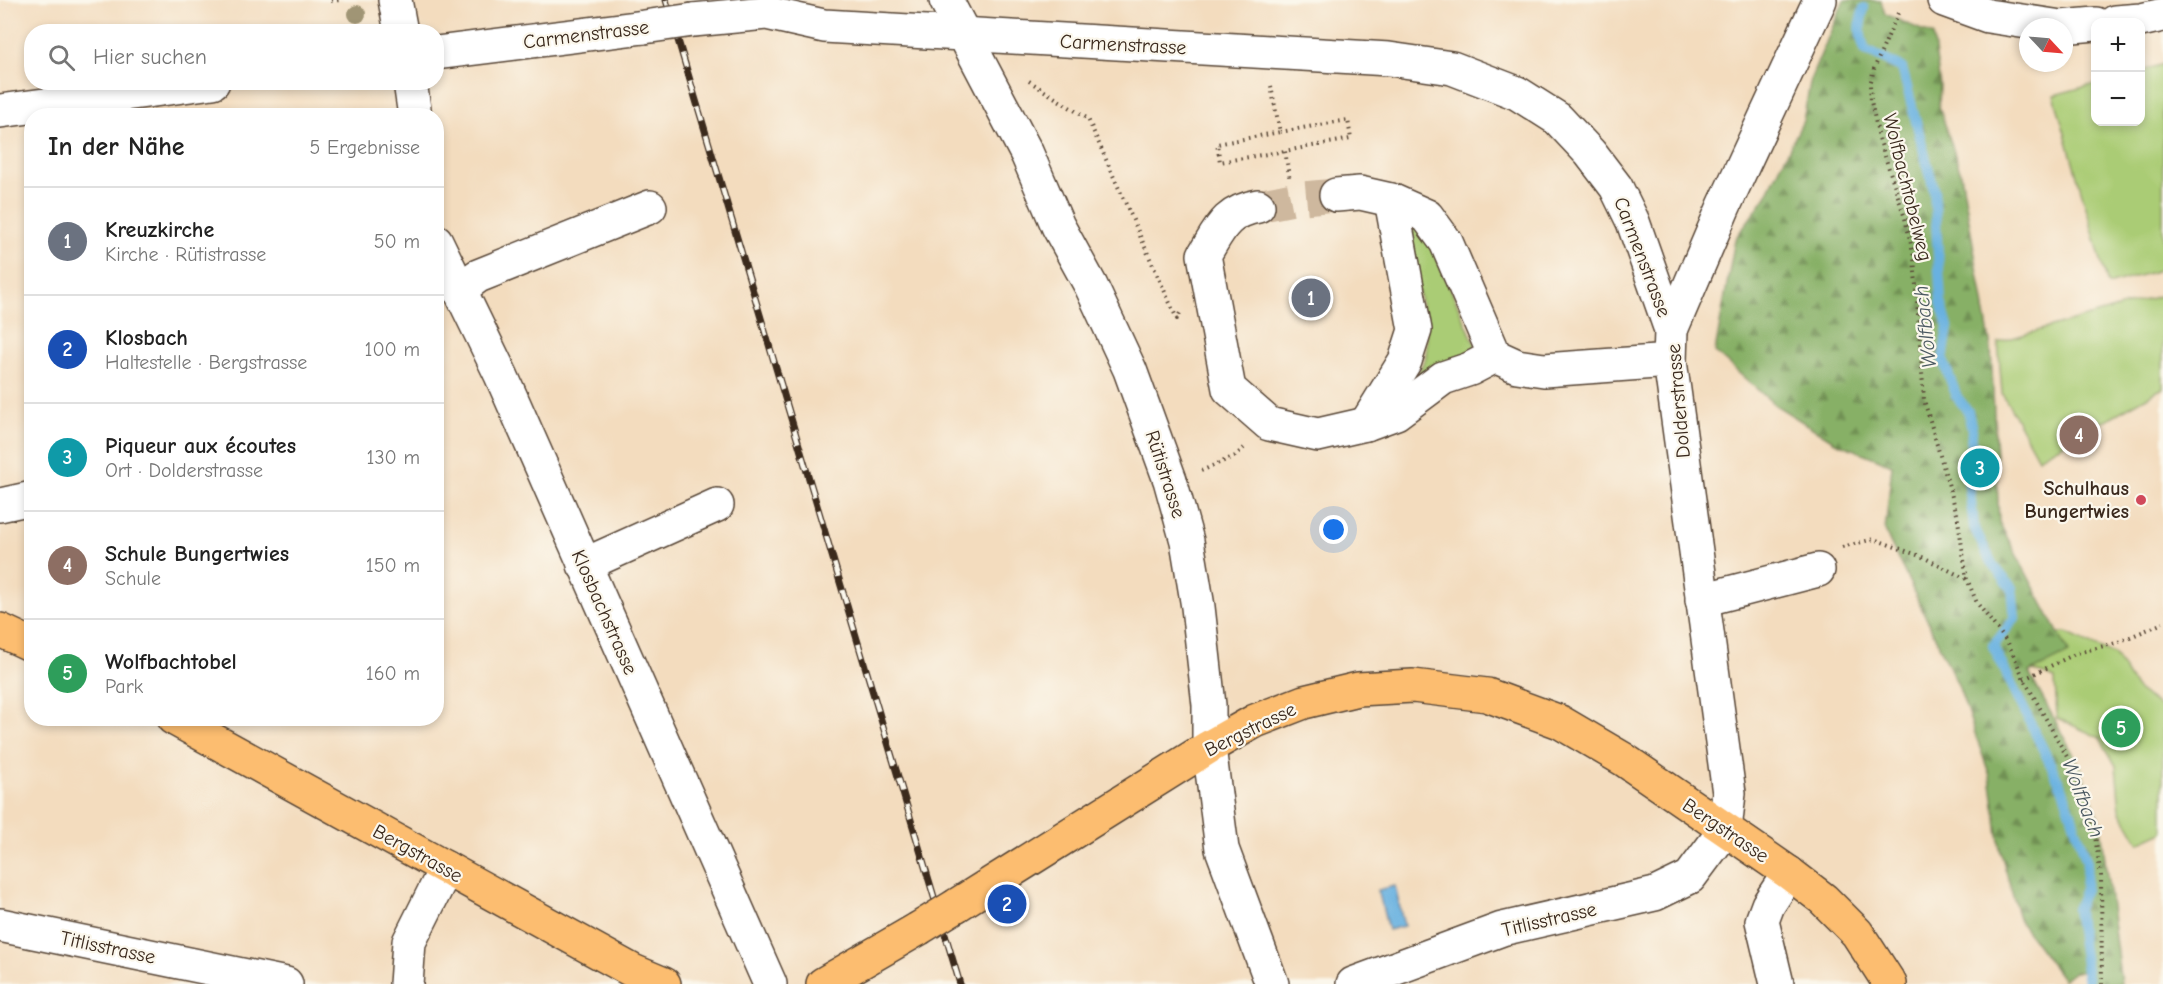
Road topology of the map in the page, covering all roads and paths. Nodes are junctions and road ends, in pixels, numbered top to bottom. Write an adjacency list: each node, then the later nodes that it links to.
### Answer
1 (340, 0): 6 (path)
2 (395, 0): 11 (street)
3 (946, 0): 13 (street, Rütistrasse)
4 (1820, 0): 30 (street, Dolderstrasse)
5 (1944, 0): 12 (street)
6 (331, 1)
7 (776, 7): 13 (street, Carmenstrasse); 14 (street, Carmenstrasse, bridge)
8 (1898, 13): 44 (path, Wolfbachtobelweg)
9 (2163, 15): 10 (street)
10 (2145, 19)
11 (400, 24)
12 (2091, 24)
13 (964, 34): 30 (street, Carmenstrasse); 46 (street, Rütistrasse)
14 (444, 52)
15 (1030, 82): 29 (path)
16 (154, 90): 20 (street)
17 (411, 90): 19 (street)
18 (1273, 95): 21 (path)
19 (414, 108)
20 (0, 111)
21 (1280, 132): 22 (path); 22 (path)
22 (1285, 151): 23 (path)
23 (1290, 181)
24 (1336, 195): 25 (street)
25 (1391, 200): 31 (street); 32 (street)
26 (1258, 206): 32 (street)
27 (650, 207): 28 (street)
28 (448, 280): 38 (street, Klosbachstrasse)
29 (1181, 310)
30 (1671, 346): 31 (street); 40 (street, Dolderstrasse)
31 (1495, 356): 32 (street)
32 (1366, 424)
33 (1235, 456): 34 (path)
34 (1211, 468)
35 (24, 500): 36 (street)
36 (0, 505)
37 (717, 505): 38 (street)
38 (584, 565): 54 (street, Klosbachstrasse)
39 (1818, 570): 40 (street)
40 (1702, 600): 47 (street, Dolderstrasse)
41 (2163, 623): 44 (path)
42 (0, 630): 43 (main road)
43 (24, 641)
44 (2024, 679): 60 (path, Wolfbachtobelweg)
45 (187, 726): 48 (main road, Bergstrasse)
46 (1209, 747): 47 (main road, Bergstrasse); 55 (main road, Bergstrasse, bridge); 56 (street, Rütistrasse)
47 (1725, 830): 49 (main road, Bergstrasse); 57 (street, Titlisstrasse)
48 (446, 868): 52 (street); 53 (main road, Bergstrasse)
49 (1789, 873): 58 (street); 59 (main road, Bergstrasse)
50 (0, 925): 51 (street, Titlisstrasse)
51 (286, 984)
52 (406, 984)
53 (664, 984)
54 (770, 984)
55 (823, 984)
56 (1272, 984)
57 (1353, 984)
58 (1777, 984)
59 (1890, 984)
60 (2102, 984)

